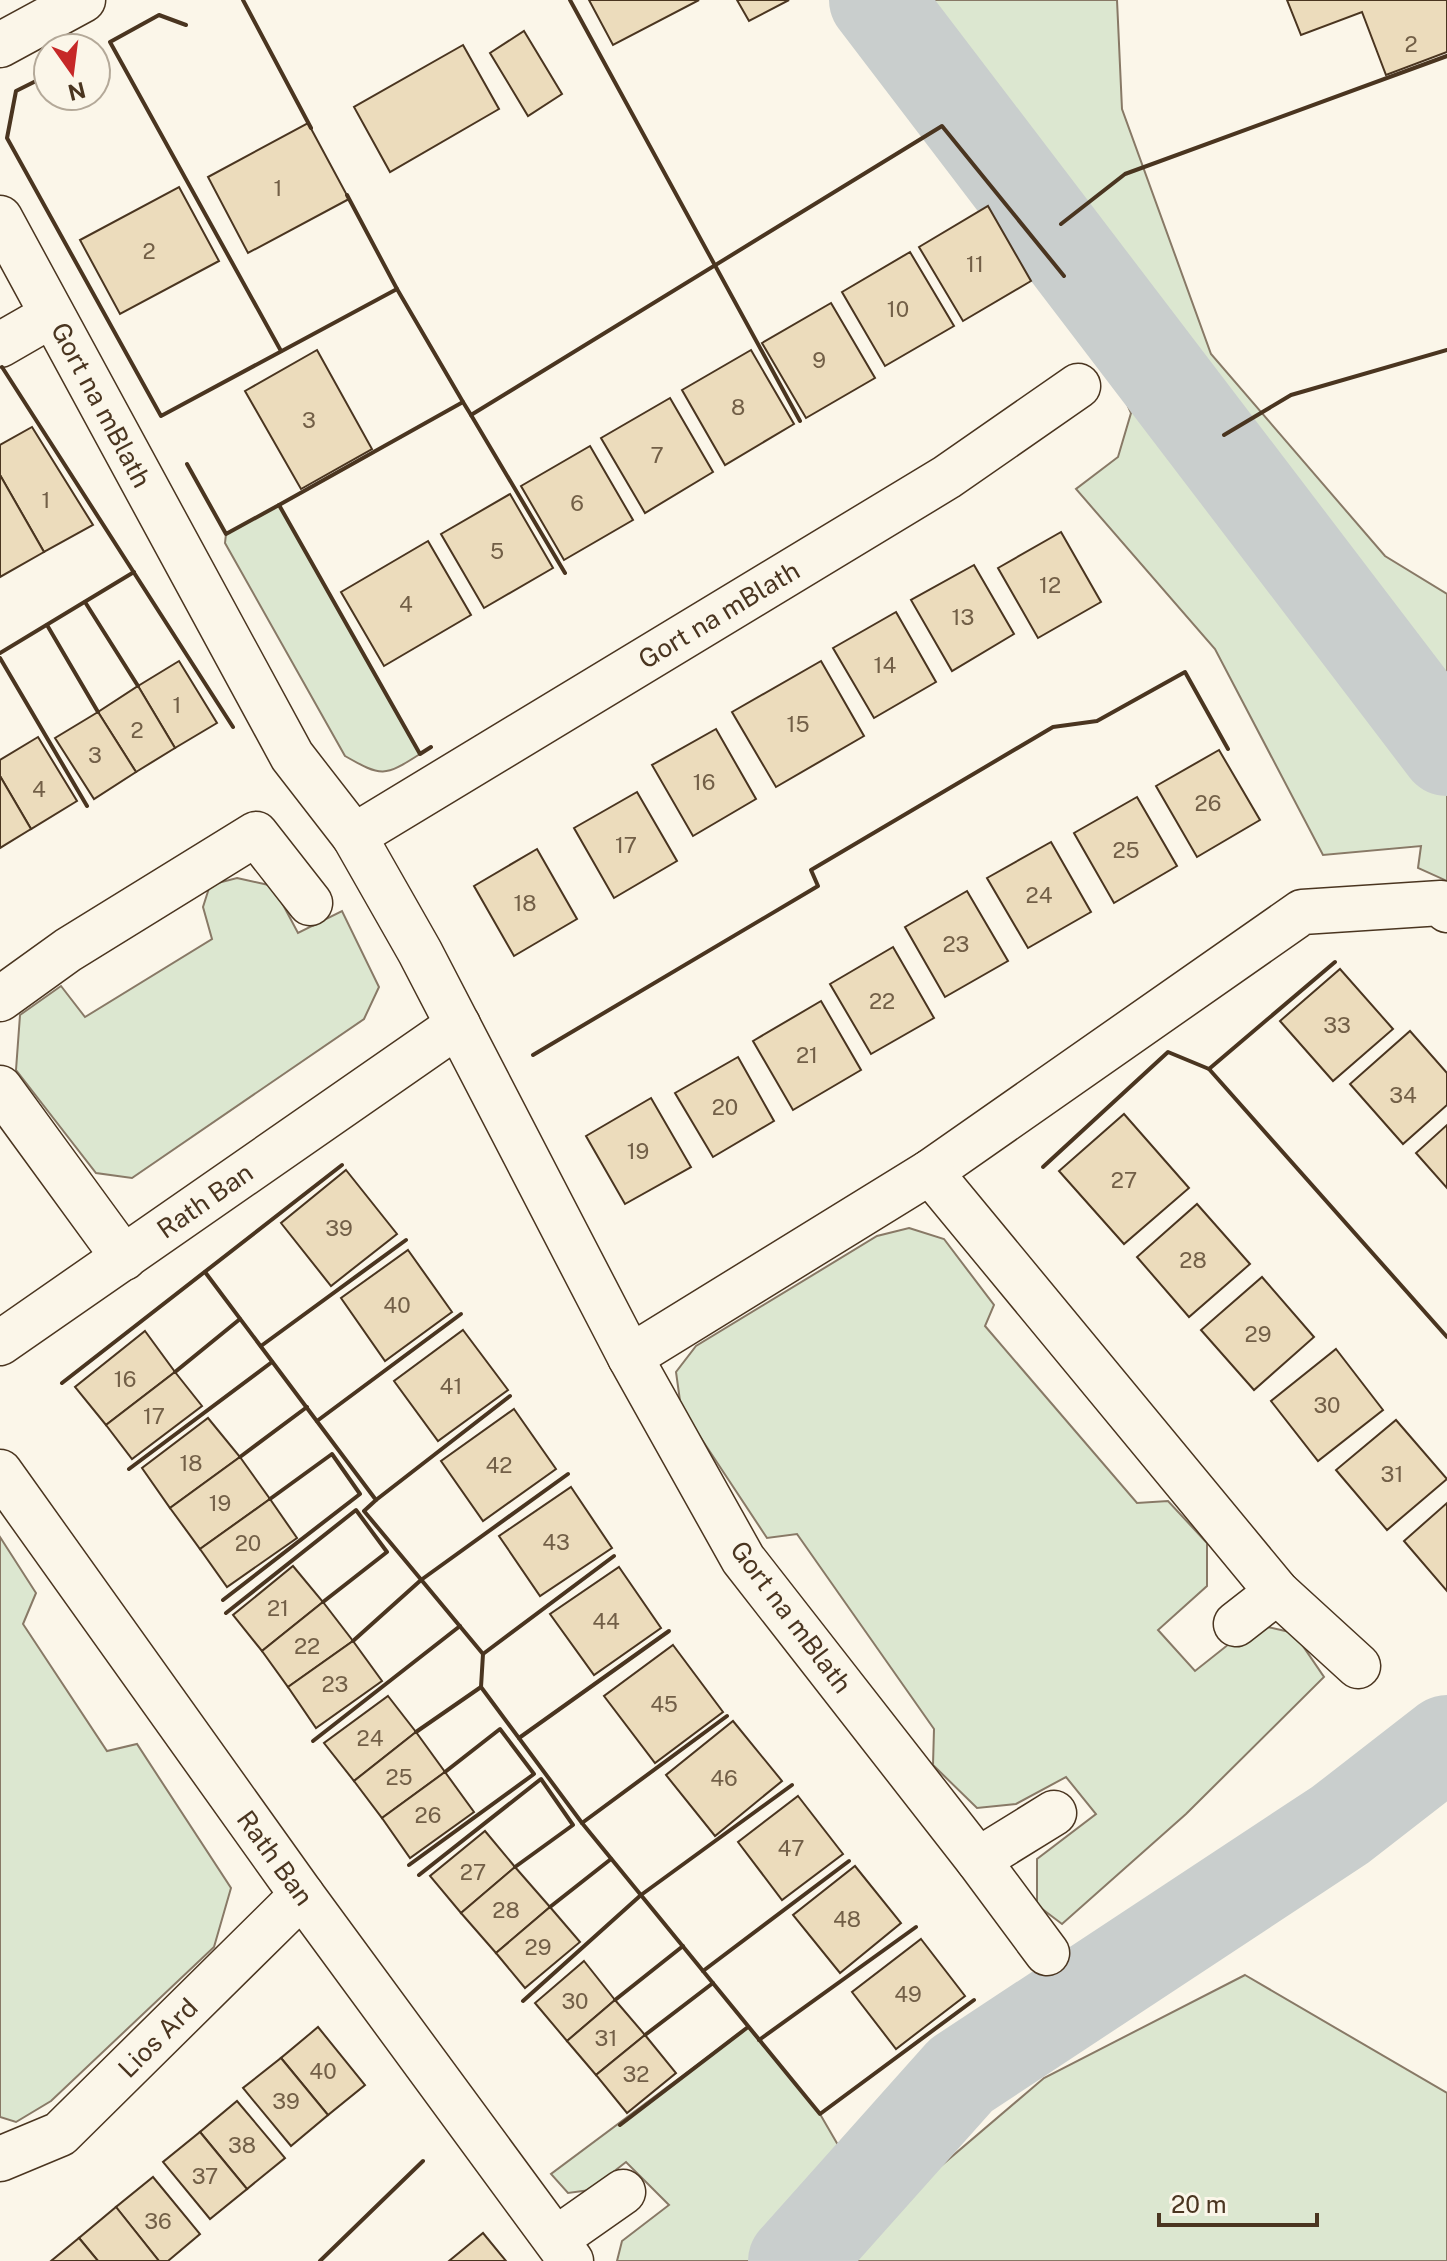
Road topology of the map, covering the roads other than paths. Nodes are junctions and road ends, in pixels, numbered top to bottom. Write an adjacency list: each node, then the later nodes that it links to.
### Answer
1 (83, 0): 2 (street)
2 (0, 45)
3 (0, 218): 4 (street, Gort na mBlath)
4 (52, 315): 5 (street); 7 (street, Gort na mBlath)
5 (0, 345)
6 (1078, 386): 7 (street, Gort na mBlath)
7 (354, 836): 11 (street, Gort na mBlath)
8 (310, 903): 10 (street)
9 (1447, 910): 13 (street)
10 (0, 999)
11 (458, 1025): 14 (street, Rath Ban); 16 (street, Gort na mBlath)
12 (0, 1088): 14 (street)
13 (930, 1172): 16 (street); 18 (street)
14 (124, 1258): 15 (street)
15 (0, 1343)
16 (630, 1357): 22 (street, Gort na mBlath)
17 (0, 1472): 23 (street, Rath Ban)
18 (1277, 1592): 19 (street); 20 (street)
19 (1236, 1624)
20 (1358, 1666)
21 (1054, 1813): 22 (street)
22 (978, 1860): 24 (street, Gort na mBlath)
23 (302, 1895): 25 (street, Lios Ard); 27 (street, Rath Ban)
24 (1047, 1953)
25 (0, 2159)
26 (623, 2192): 27 (street, Rath Ban)
27 (563, 2250)

